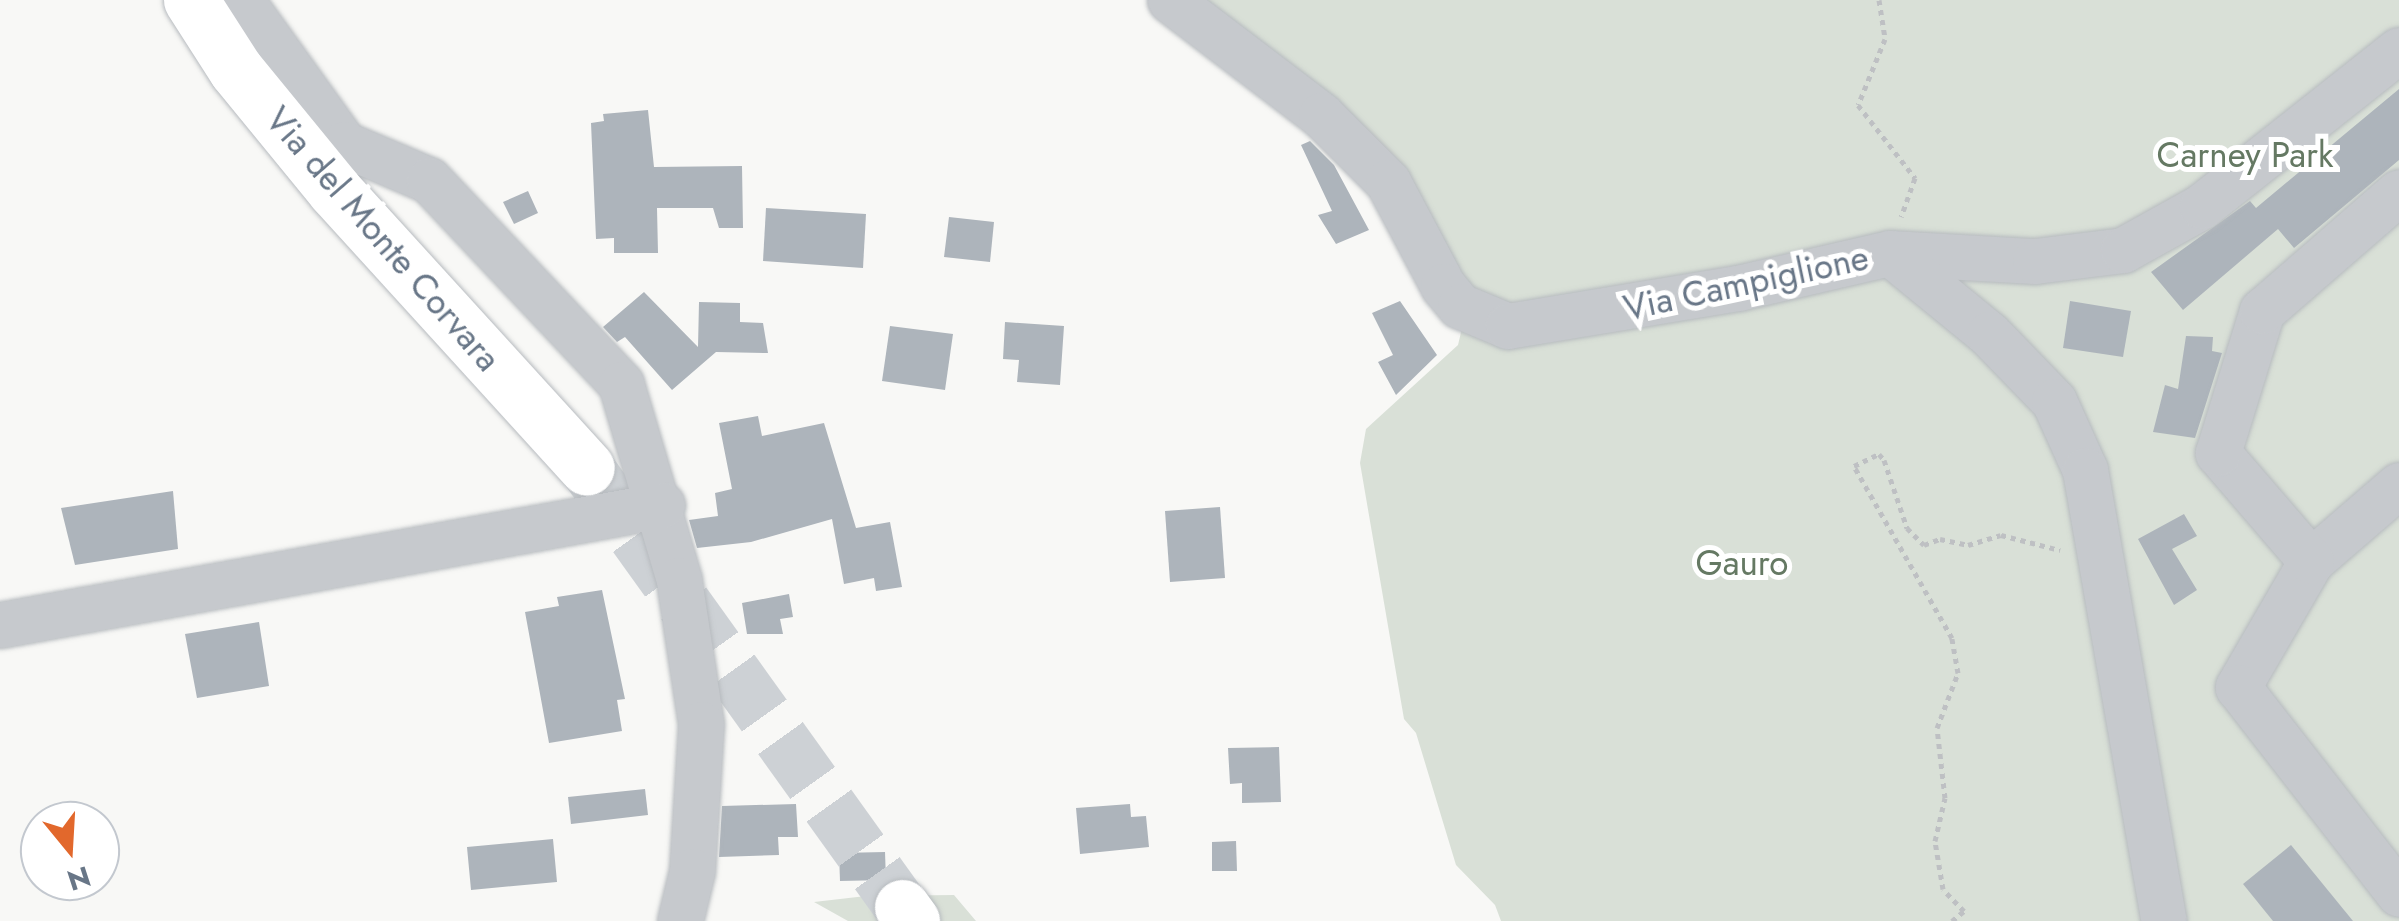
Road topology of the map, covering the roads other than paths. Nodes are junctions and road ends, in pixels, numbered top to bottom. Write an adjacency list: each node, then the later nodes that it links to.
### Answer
1 (191, 0): 7 (main road, Via del Monte Corvara)
2 (241, 0): 9 (street)
3 (1170, 0): 6 (street, Via Campiglione)
4 (2399, 50): 6 (street, Via Campiglione)
5 (2399, 192): 10 (street)
6 (1890, 254): 14 (street)
7 (587, 468)
8 (2399, 485): 10 (street)
9 (662, 505): 11 (street); 13 (street)
10 (2311, 560): 12 (street)
11 (0, 625)
12 (2399, 894)
13 (680, 921)
14 (2164, 921)

